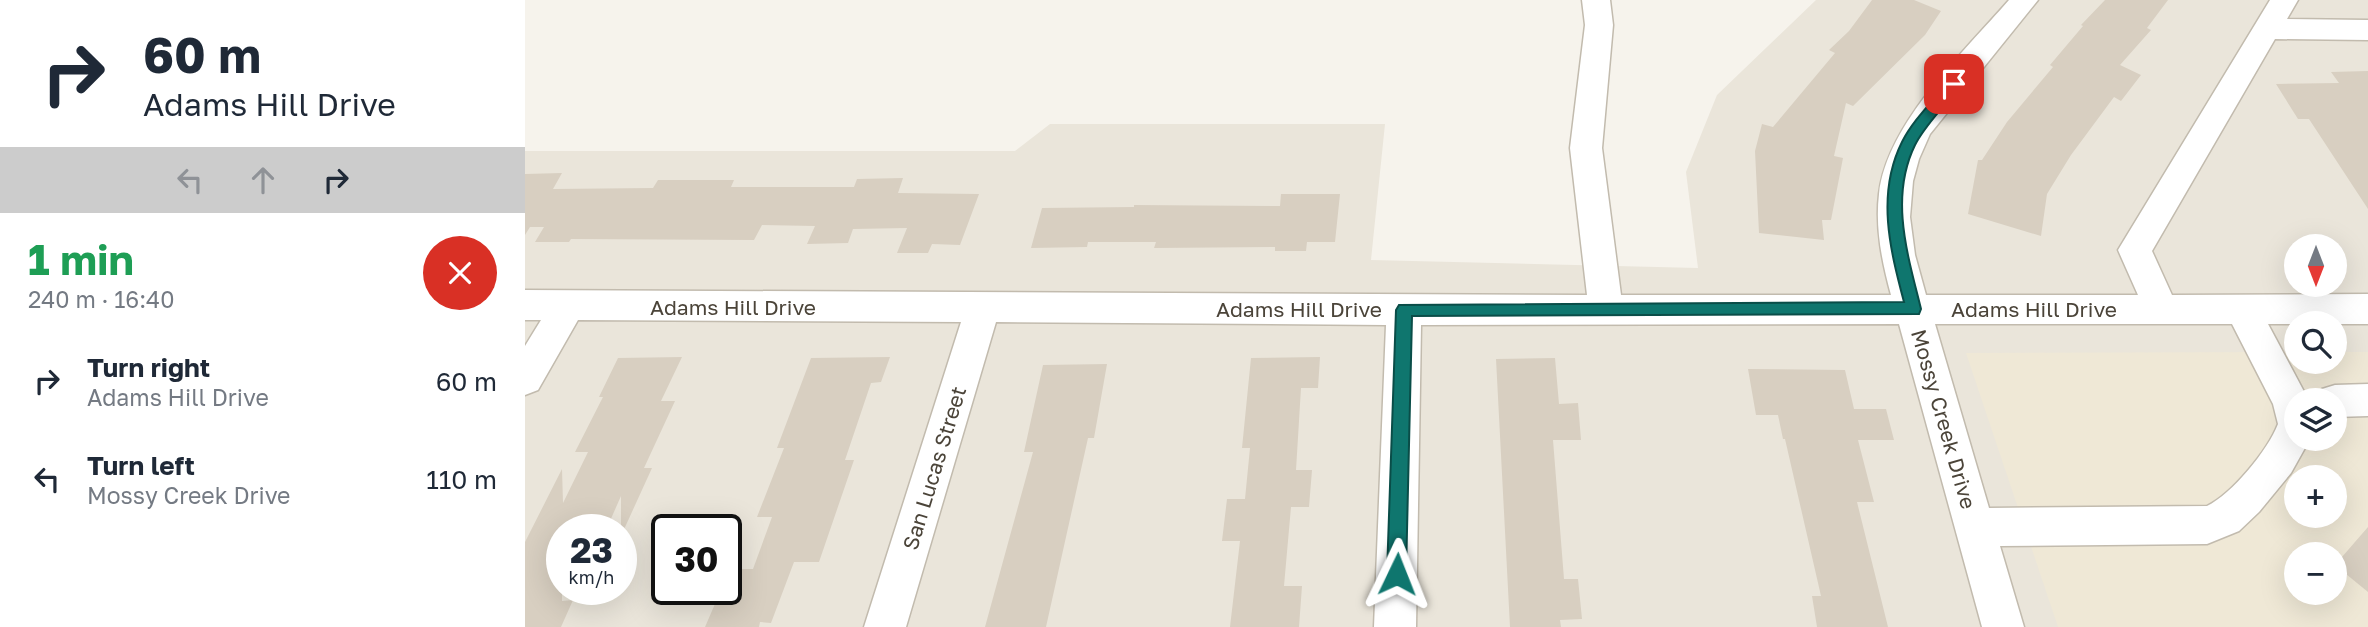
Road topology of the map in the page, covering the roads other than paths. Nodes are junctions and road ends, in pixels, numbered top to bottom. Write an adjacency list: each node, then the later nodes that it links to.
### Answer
1 (1596, 0): 12 (street)
2 (2024, 0): 9 (street, Mossy Creek Drive)
3 (2284, 0): 4 (street)
4 (2267, 29): 5 (street); 13 (street)
5 (2368, 30)
6 (525, 305): 7 (street, Adams Hill Drive)
7 (568, 306): 8 (street, Adams Hill Drive); 15 (street)
8 (983, 308): 11 (street, Adams Hill Drive); 21 (street, San Lucas Street)
9 (1913, 309): 12 (street, Adams Hill Drive); 13 (street, Adams Hill Drive); 20 (street, Mossy Creek Drive)
10 (2368, 309): 14 (street, Adams Hill Drive)
11 (1404, 310): 12 (street, Adams Hill Drive); 22 (street)
12 (1606, 310)
13 (2162, 310): 14 (street, Adams Hill Drive)
14 (2243, 310): 16 (street)
15 (525, 379)
16 (2284, 391)
17 (2368, 400): 18 (street)
18 (2347, 401)
19 (2286, 451): 20 (street)
20 (1975, 527): 23 (street, Mossy Creek Drive)
21 (885, 627)
22 (1395, 627)
23 (2003, 627)

